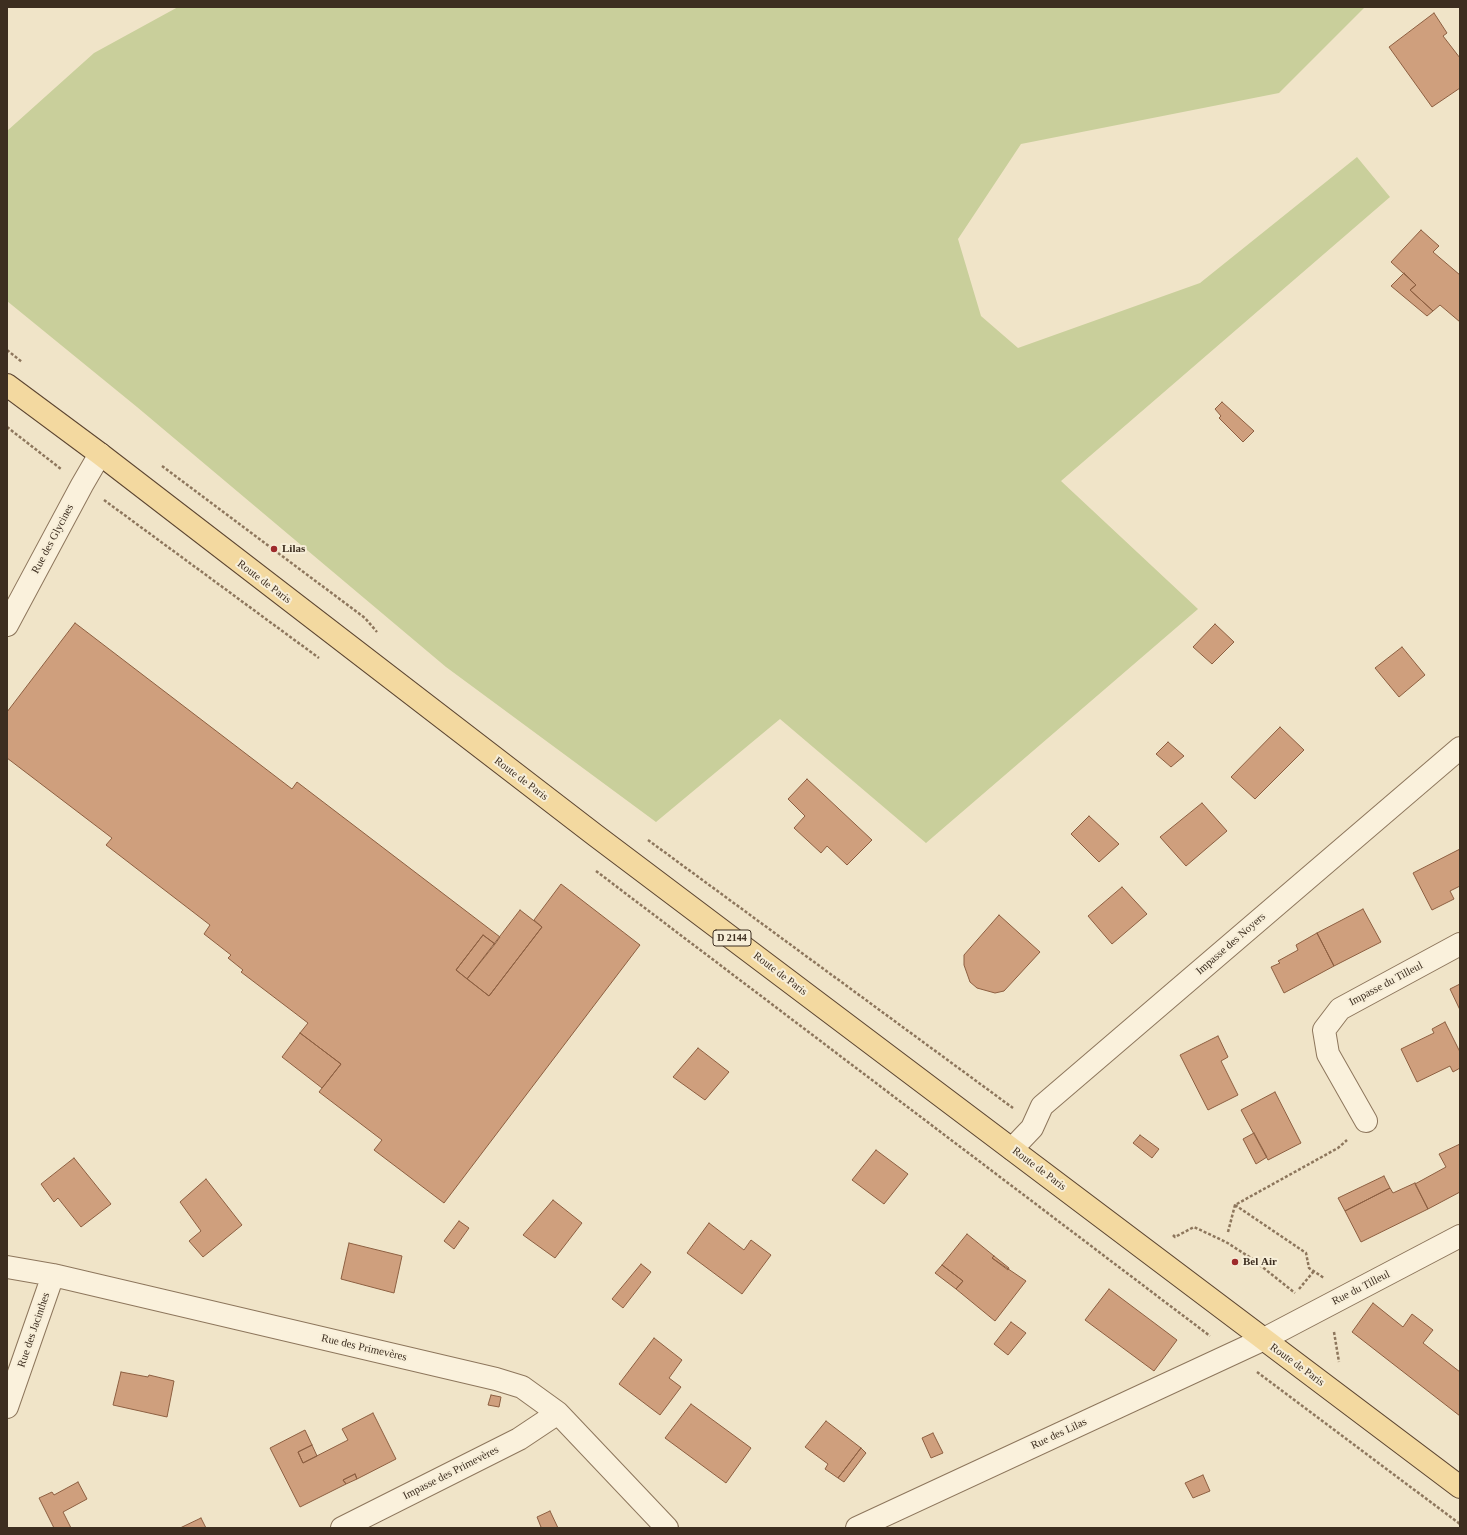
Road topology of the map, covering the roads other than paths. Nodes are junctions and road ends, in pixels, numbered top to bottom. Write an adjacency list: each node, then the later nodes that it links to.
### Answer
1 (7, 385): 2 (main road, Route de Paris / D 2144)
2 (100, 454): 3 (street, Rue des Glycines); 7 (main road, Route de Paris / D 2144)
3 (7, 625)
4 (1460, 748): 7 (street, Impasse des Noyers)
5 (1460, 944): 6 (street, Impasse du Tilleul)
6 (1366, 1121)
7 (1012, 1149): 11 (main road, Route de Paris / D 2144)
8 (1460, 1236): 11 (street, Rue du Tilleul)
9 (7, 1267): 10 (street, Rue des Primevères)
10 (53, 1275): 12 (street, Rue des Jacinthes); 13 (street, Rue des Primevères)
11 (1262, 1340): 14 (main road, Route de Paris / D 2144); 17 (street, Rue des Lilas)
12 (7, 1407)
13 (558, 1413): 15 (street, Impasse des Primevères); 16 (street, Rue des Primevères)
14 (1460, 1488)
15 (342, 1528)
16 (666, 1528)
17 (857, 1528)

